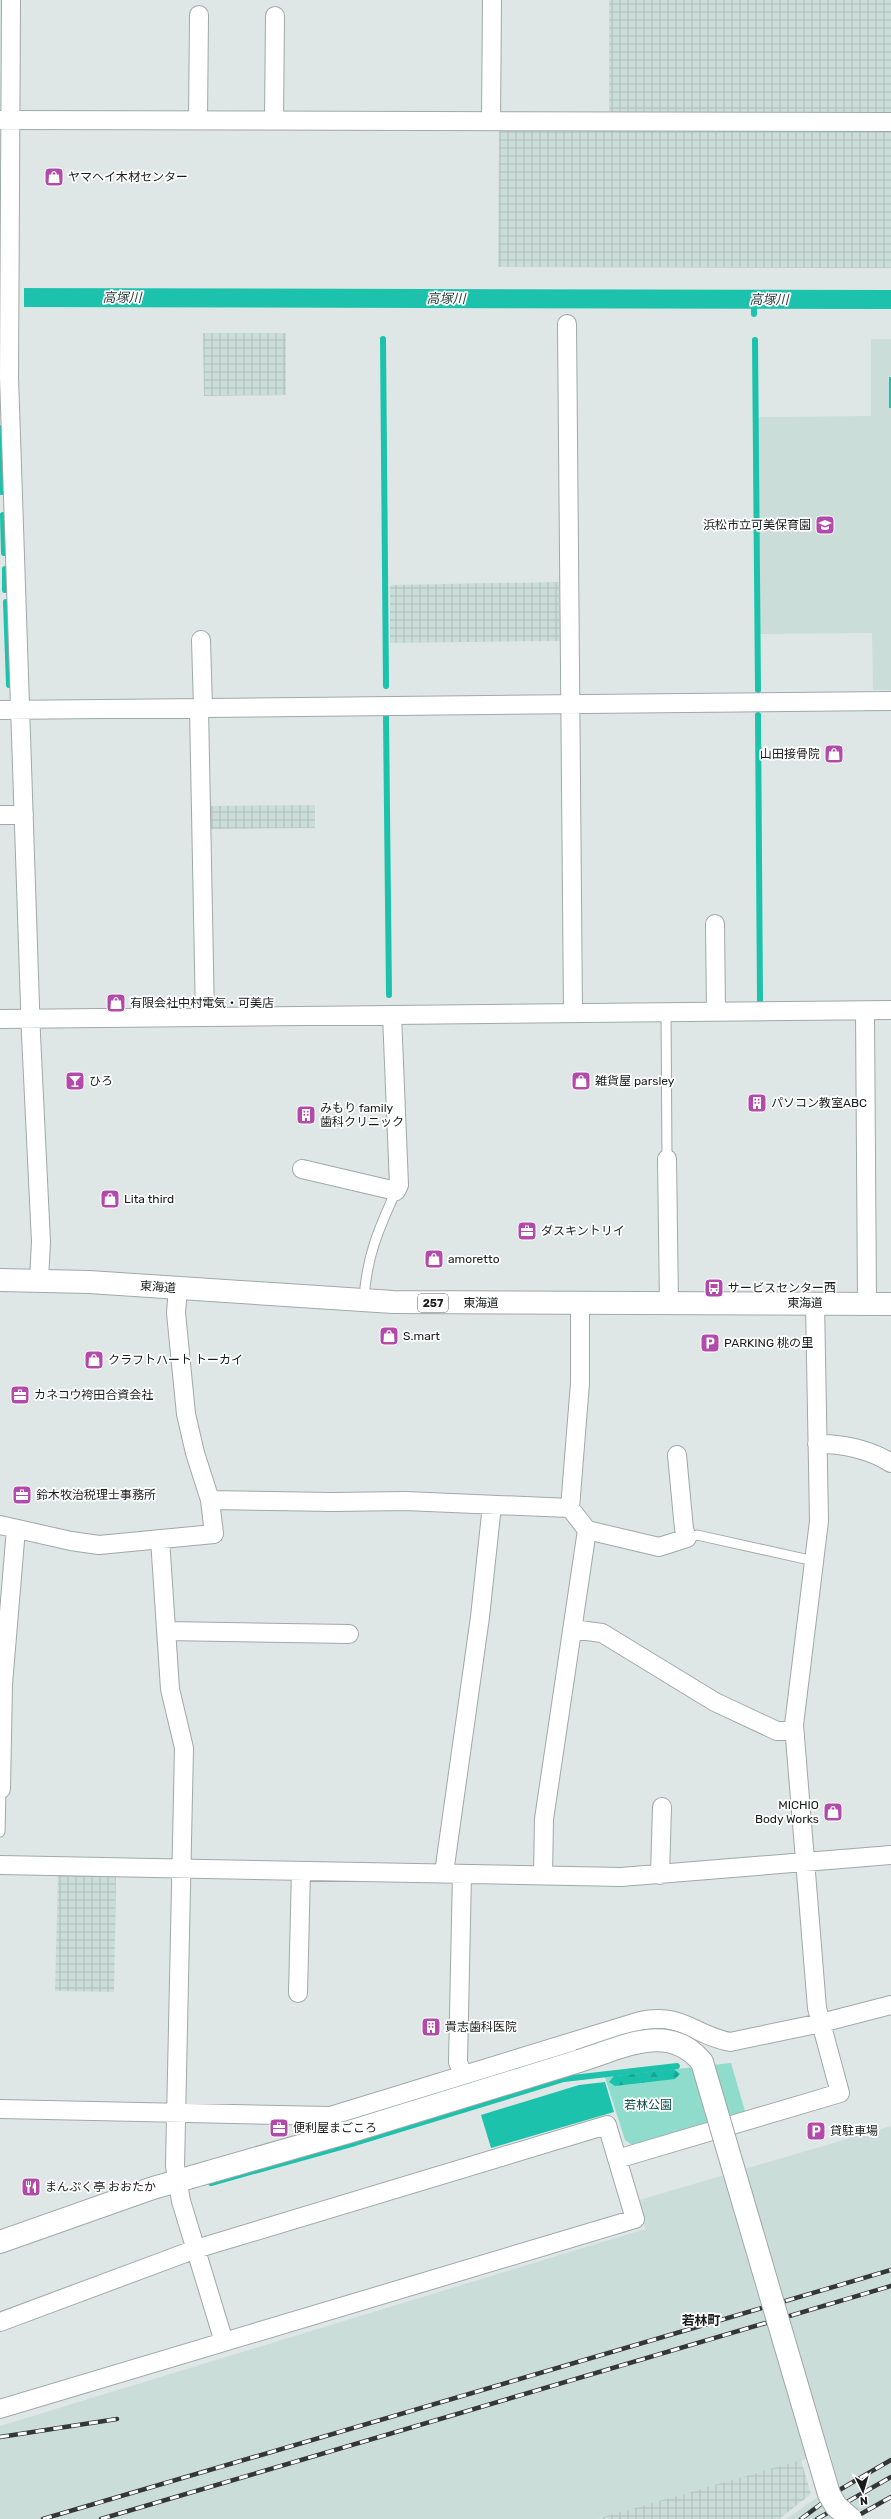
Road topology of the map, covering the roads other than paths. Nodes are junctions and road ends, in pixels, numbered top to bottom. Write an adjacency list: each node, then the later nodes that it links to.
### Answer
1 (11, 0): 5 (street)
2 (492, 0): 8 (street)
3 (199, 15): 6 (street)
4 (275, 16): 7 (street)
5 (5, 120): 6 (street); 16 (street)
6 (198, 120): 7 (street)
7 (274, 120): 8 (street)
8 (491, 121): 9 (street)
9 (891, 122)
10 (567, 324): 13 (street)
11 (201, 640): 14 (street)
12 (891, 701): 13 (street)
13 (570, 704): 14 (street); 24 (street)
14 (201, 708): 16 (street); 26 (street)
15 (0, 710): 16 (street)
16 (20, 710): 18 (street)
17 (0, 815): 18 (street)
18 (24, 815): 28 (street)
19 (715, 924): 23 (street)
20 (865, 1010): 21 (street); 23 (street); 39 (street)
21 (891, 1010)
22 (666, 1012): 23 (street); 24 (street); 29 (lane)
23 (716, 1012)
24 (573, 1013): 25 (street)
25 (392, 1015): 26 (street); 31 (street)
26 (205, 1017): 28 (street)
27 (0, 1019): 28 (street)
28 (30, 1019): 33 (street)
29 (667, 1159): 38 (street)
30 (302, 1169): 31 (street)
31 (396, 1191): 35 (lane)
32 (0, 1280): 33 (main road, 東海道 / 257)
33 (39, 1280): 34 (main road, 東海道 / 257)
34 (178, 1288): 35 (main road, 東海道 / 257); 44 (street)
35 (364, 1301): 37 (main road, 東海道 / 257)
36 (815, 1303): 38 (main road, 東海道 / 257); 39 (main road, 東海道 / 257); 41 (street)
37 (580, 1304): 38 (main road, 東海道 / 257); 46 (street)
38 (669, 1304)
39 (867, 1304): 40 (main road, 東海道 / 257)
40 (891, 1304)
41 (817, 1444): 43 (street); 51 (street)
42 (677, 1455): 49 (street)
43 (891, 1463)
44 (210, 1500): 45 (street); 50 (street)
45 (492, 1505): 46 (street); 65 (street)
46 (570, 1508): 48 (street)
47 (8, 1527): 50 (street); 55 (street)
48 (587, 1530): 49 (street); 52 (street)
49 (687, 1538): 51 (lane)
50 (160, 1539): 53 (street)
51 (814, 1560): 56 (street)
52 (572, 1629): 56 (street); 67 (street)
53 (166, 1631): 54 (street); 63 (street)
54 (349, 1634)
55 (2, 1684): 57 (street)
56 (794, 1731): 61 (street)
57 (1, 1789): 59 (lane)
58 (662, 1807): 68 (street)
59 (0, 1832)
60 (891, 1855): 61 (street)
61 (805, 1863): 68 (street); 71 (street)
62 (0, 1865): 63 (street)
63 (181, 1868): 64 (street); 74 (street)
64 (301, 1871): 65 (street); 69 (street)
65 (444, 1873): 66 (street)
66 (462, 1874): 67 (street); 72 (street)
67 (543, 1875): 68 (street)
68 (660, 1875)
69 (298, 1993)
70 (891, 2005): 71 (street)
71 (821, 2023): 72 (street); 76 (street)
72 (463, 2075): 75 (street)
73 (0, 2109): 74 (street)
74 (176, 2112): 75 (street); 77 (street)
75 (333, 2125): 77 (main road); 83 (main road, bridge)
76 (617, 2159): 79 (street); 81 (street)
77 (177, 2180): 78 (main road); 79 (street)
78 (0, 2242)
79 (196, 2249): 80 (street); 81 (street)
80 (0, 2322)
81 (224, 2342): 82 (street)
82 (0, 2409)
83 (851, 2519)

